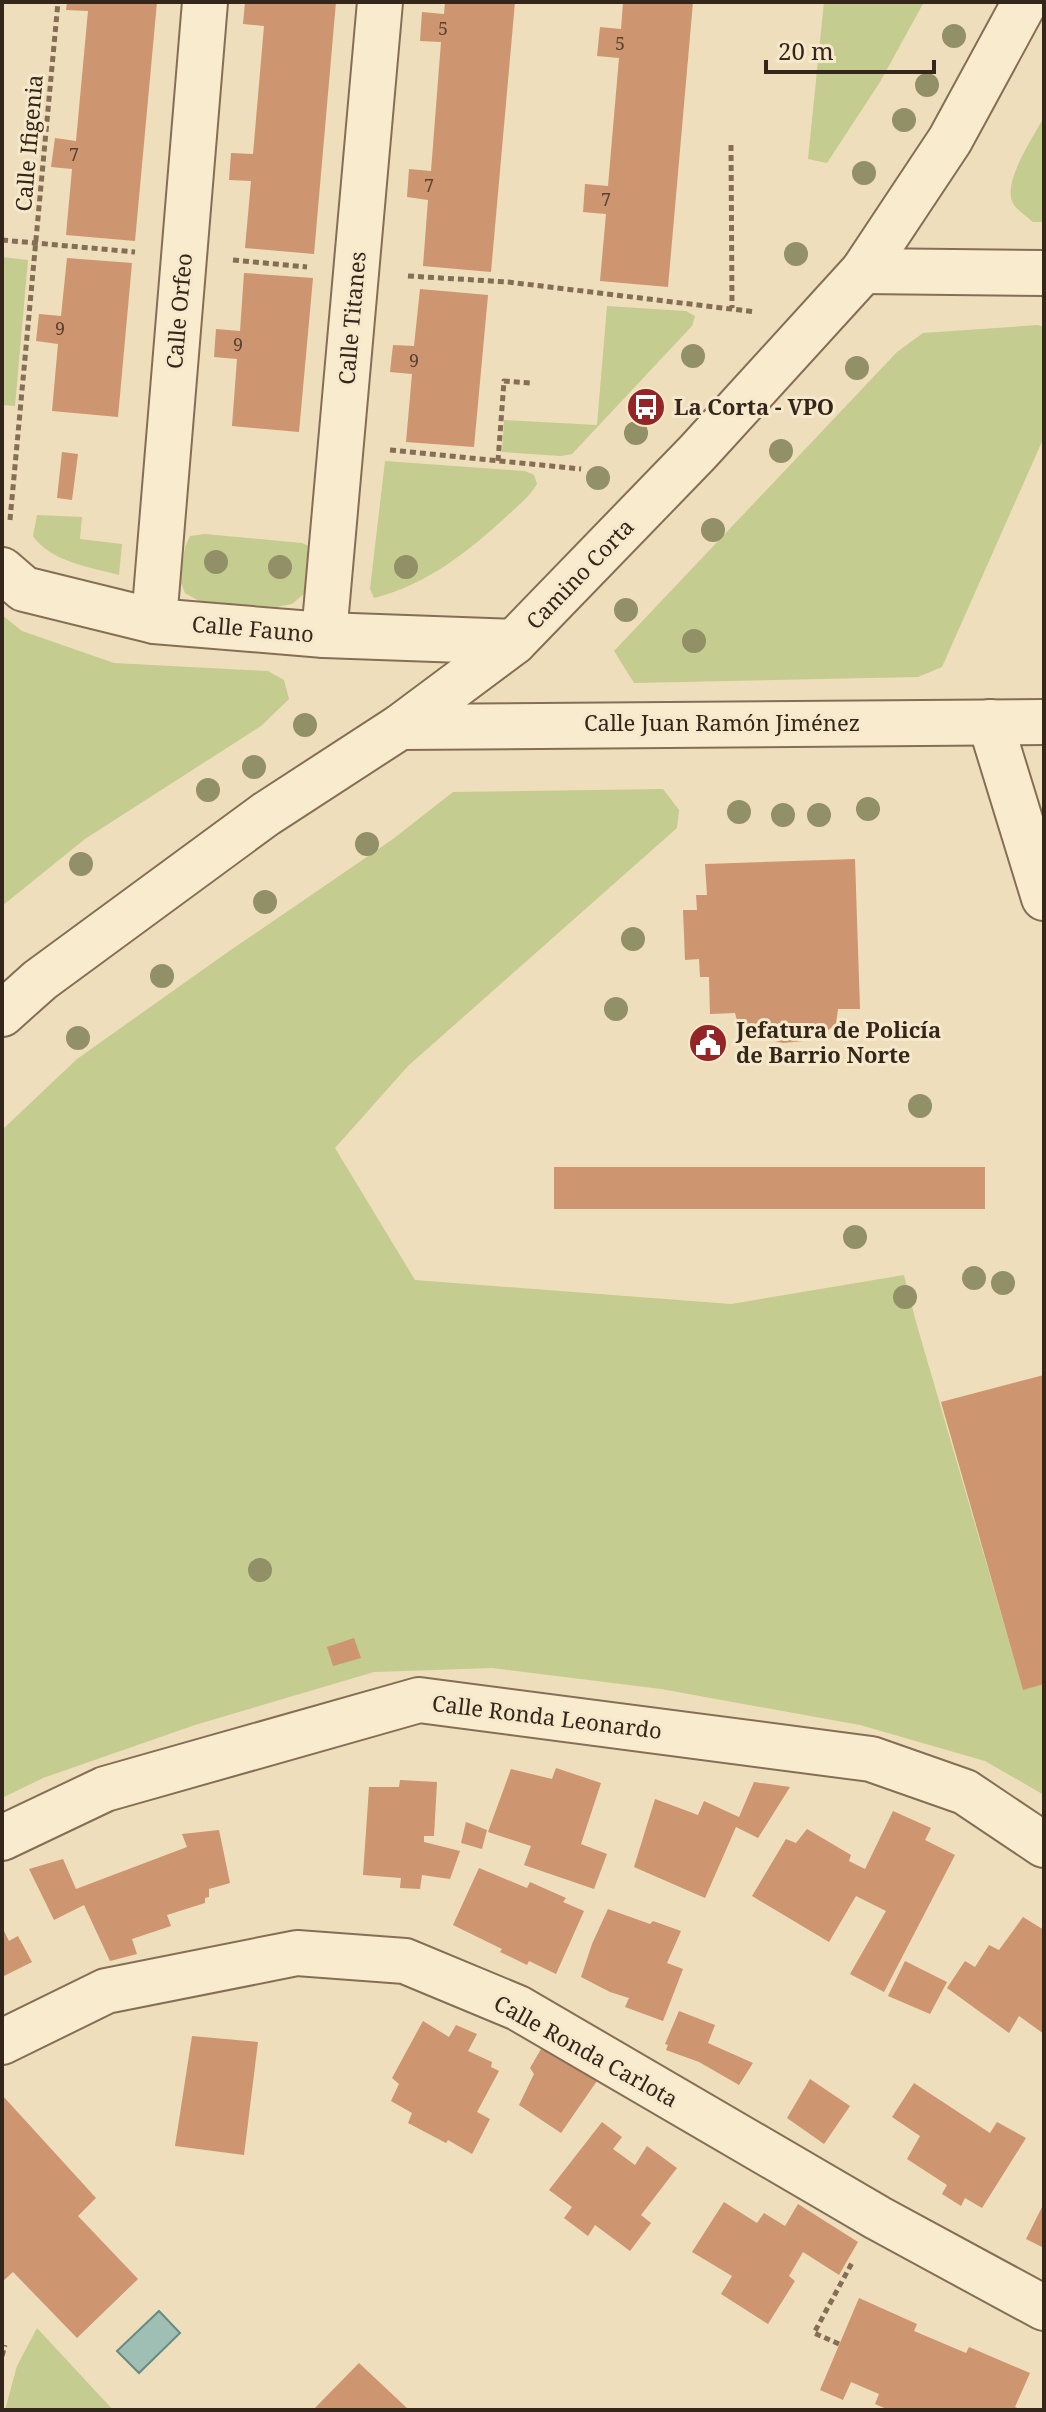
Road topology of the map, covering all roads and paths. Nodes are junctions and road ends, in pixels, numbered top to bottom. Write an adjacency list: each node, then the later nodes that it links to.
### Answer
1 (58, 2): 7 (path, Calle Ifigenia)
2 (205, 2): 21 (street, Calle Orfeo)
3 (380, 2): 22 (street, Calle Titanes)
4 (1025, 2): 11 (street, Camino Corta)
5 (731, 145): 15 (path)
6 (2, 240): 7 (path)
7 (36, 244): 8 (path); 20 (path, Calle Ifigenia)
8 (148, 253)
9 (224, 259): 10 (path)
10 (316, 267)
11 (863, 271): 12 (street); 23 (street, Camino Corta)
12 (1044, 273)
13 (400, 276): 14 (path)
14 (713, 306)
15 (732, 308)
16 (531, 383): 18 (path)
17 (384, 449): 18 (path)
18 (498, 461): 19 (path)
19 (581, 469)
20 (4, 572): 21 (street, Calle Fauno)
21 (154, 621): 22 (street, Calle Fauno)
22 (324, 635): 23 (street, Calle Fauno)
23 (514, 642): 26 (street, Camino Corta)
24 (990, 722): 25 (street, Calle Juan Ramón Jiménez); 26 (street, Calle Juan Ramón Jiménez); 27 (street)
25 (1044, 722)
26 (400, 727): 28 (street, Camino Corta)
27 (1044, 898)
28 (2, 1014)
29 (2, 1838): 30 (street, Calle Ronda Leonardo)
30 (1044, 1845)
31 (2, 2042): 33 (street, Calle Ronda Carlota)
32 (856, 2257): 34 (path)
33 (1044, 2308)
34 (839, 2344)
35 (5, 2345): 36 (path)
36 (2, 2356)

